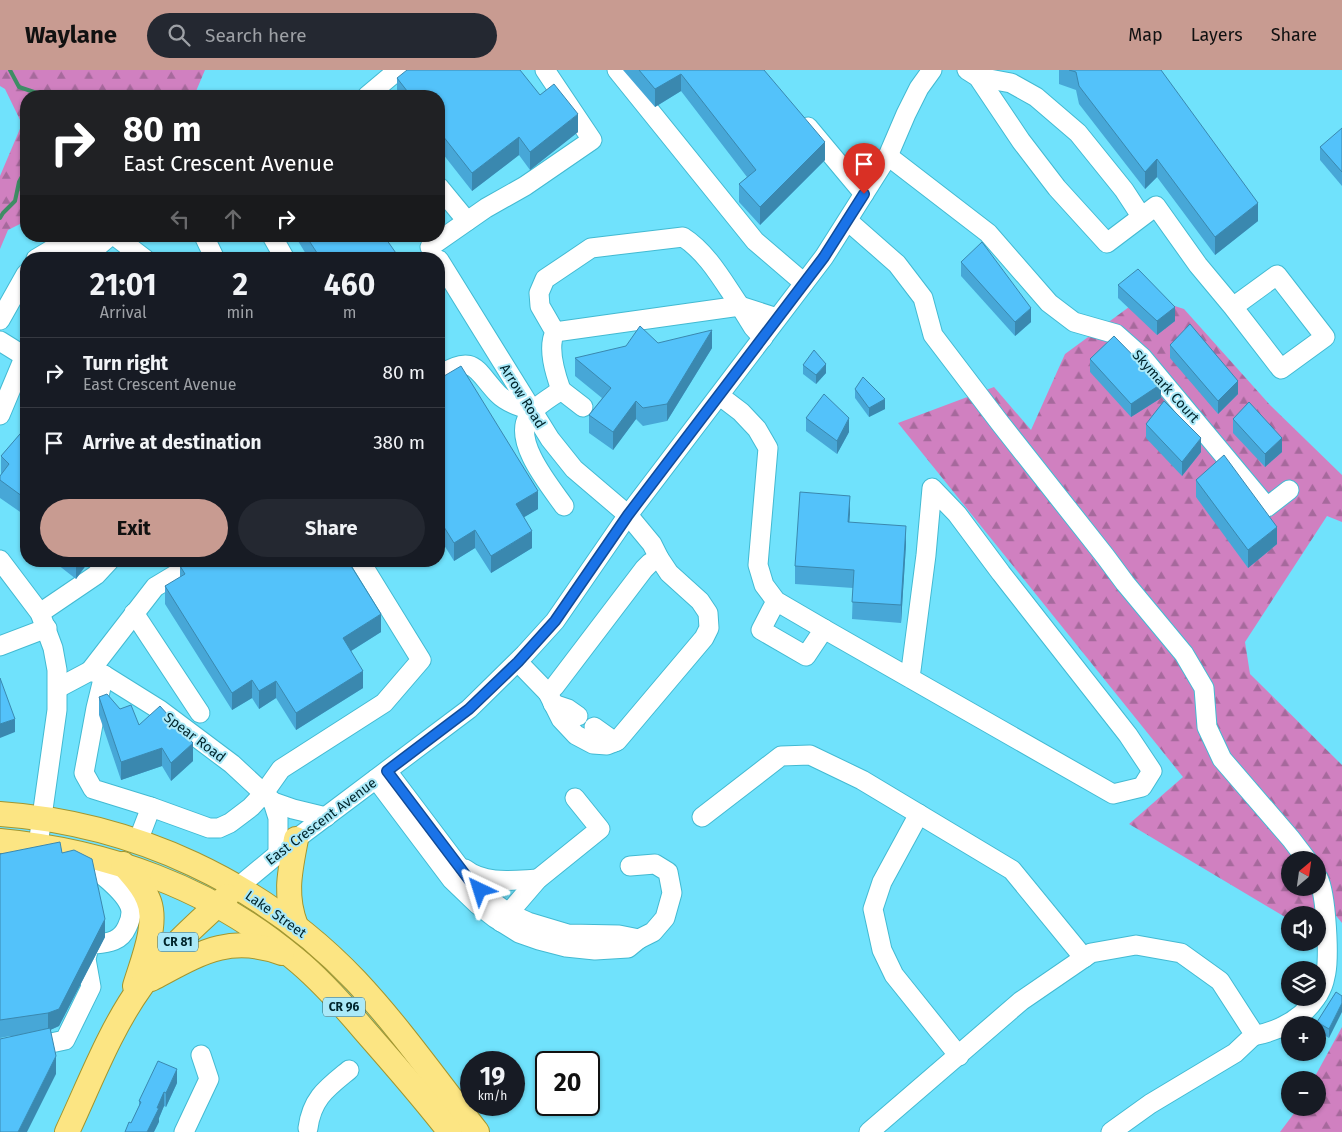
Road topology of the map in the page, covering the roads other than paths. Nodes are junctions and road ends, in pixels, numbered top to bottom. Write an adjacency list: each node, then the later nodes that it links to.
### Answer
1 (545, 70): 14 (street)
2 (617, 70): 22 (street)
3 (932, 70): 10 (street, East Crescent Avenue)
4 (392, 72): 7 (street)
5 (972, 74): 6 (street); 8 (street)
6 (1012, 83): 8 (street); 13 (street)
7 (373, 90)
8 (997, 108): 13 (street)
9 (800, 116): 11 (street)
10 (888, 156): 11 (street, East Crescent Avenue); 39 (street, Skymark Court)
11 (864, 194): 15 (street, East Crescent Avenue)
12 (445, 195): 14 (street)
13 (1141, 216): 25 (street)
14 (467, 221): 20 (street)
15 (848, 221): 22 (street, East Crescent Avenue); 75 (street)
16 (123, 242): 19 (street)
17 (99, 247): 18 (street)
18 (48, 252)
19 (136, 252)
20 (441, 252)
21 (445, 272): 37 (street, Arrow Road)
22 (804, 283): 26 (street, East Crescent Avenue)
23 (20, 285): 27 (street)
24 (740, 306): 26 (street); 28 (street); 28 (street); 29 (street)
25 (1233, 307): 25 (street)
26 (777, 318): 29 (street, East Crescent Avenue)
27 (0, 320)
28 (554, 332): 34 (street)
29 (763, 338): 35 (street, East Crescent Avenue)
30 (0, 341): 31 (street)
31 (20, 351)
32 (20, 366): 38 (street)
33 (445, 372): 37 (street)
34 (561, 390): 36 (street); 37 (street)
35 (720, 396): 41 (street, East Crescent Avenue); 47 (street)
36 (584, 407)
37 (533, 411): 40 (street); 41 (street, Arrow Road)
38 (0, 415)
39 (1289, 490)
40 (564, 506)
41 (628, 515): 42 (street, Arrow Road); 52 (street, East Crescent Avenue)
42 (659, 558): 56 (street); 60 (street, Arrow Road)
43 (0, 560): 49 (street)
44 (103, 567): 49 (street)
45 (184, 567): 48 (street)
46 (364, 567): 62 (street)
47 (776, 601): 50 (street); 50 (street)
48 (134, 613): 53 (street); 57 (street)
49 (43, 621): 51 (street); 55 (street)
50 (824, 629): 54 (street)
51 (0, 646)
52 (518, 662): 56 (street); 61 (street, East Crescent Avenue)
53 (97, 673): 55 (street); 62 (street, Spear Road); 64 (street)
54 (910, 678): 54 (street)
55 (58, 688): 69 (street)
56 (550, 698): 58 (street); 60 (street)
57 (200, 714)
58 (578, 716)
59 (594, 727): 60 (street)
60 (615, 742)
61 (381, 775): 67 (street, East Crescent Avenue); 78 (street); 84 (street)
62 (268, 798): 64 (street); 67 (street); 76 (street)
63 (575, 798): 80 (street)
64 (151, 807): 72 (street)
65 (0, 814): 69 (main road, Lake Street)
66 (919, 814): 68 (street); 87 (street); 94 (street)
67 (326, 817): 70 (street, East Crescent Avenue)
68 (702, 817)
69 (42, 818): 72 (main road, Lake Street); 73 (street)
70 (296, 839): 76 (street, East Crescent Avenue); 85 (main road)
71 (0, 841): 73 (main road, Lake Street)
72 (138, 842): 81 (main road, Lake Street)
73 (38, 845): 74 (main road, Lake Street)
74 (72, 851): 77 (main road, Lake Street); 92 (street)
75 (1300, 851)
76 (278, 854): 81 (street, East Crescent Avenue)
77 (123, 864): 83 (main road, Lake Street); 89 (main road)
78 (460, 866): 80 (street); 84 (street)
79 (630, 866): 84 (street)
80 (538, 879): 84 (street)
81 (238, 887): 83 (main road, East Crescent Avenue); 85 (main road, Lake Street / CR 96)
82 (1323, 896): 88 (street)
83 (217, 905): 86 (main road, Lake Street / CR 96); 89 (main road, East Crescent Avenue / CR 81)
84 (505, 917)
85 (296, 926): 100 (main road, Lake Street / CR 96)
86 (295, 958): 89 (main road); 99 (main road, Lake Street / CR 96)
87 (1084, 958): 91 (street); 94 (street)
88 (1326, 970)
89 (137, 992): 97 (main road, East Crescent Avenue / CR 81)
90 (1310, 1006): 91 (street)
91 (1253, 1036): 102 (street)
92 (0, 1054)
93 (201, 1055): 98 (street)
94 (959, 1056): 101 (street)
95 (349, 1070): 96 (street)
96 (310, 1131)
97 (67, 1132)
98 (184, 1132)
99 (450, 1132)
100 (477, 1132)
101 (869, 1132)
102 (1112, 1132)

